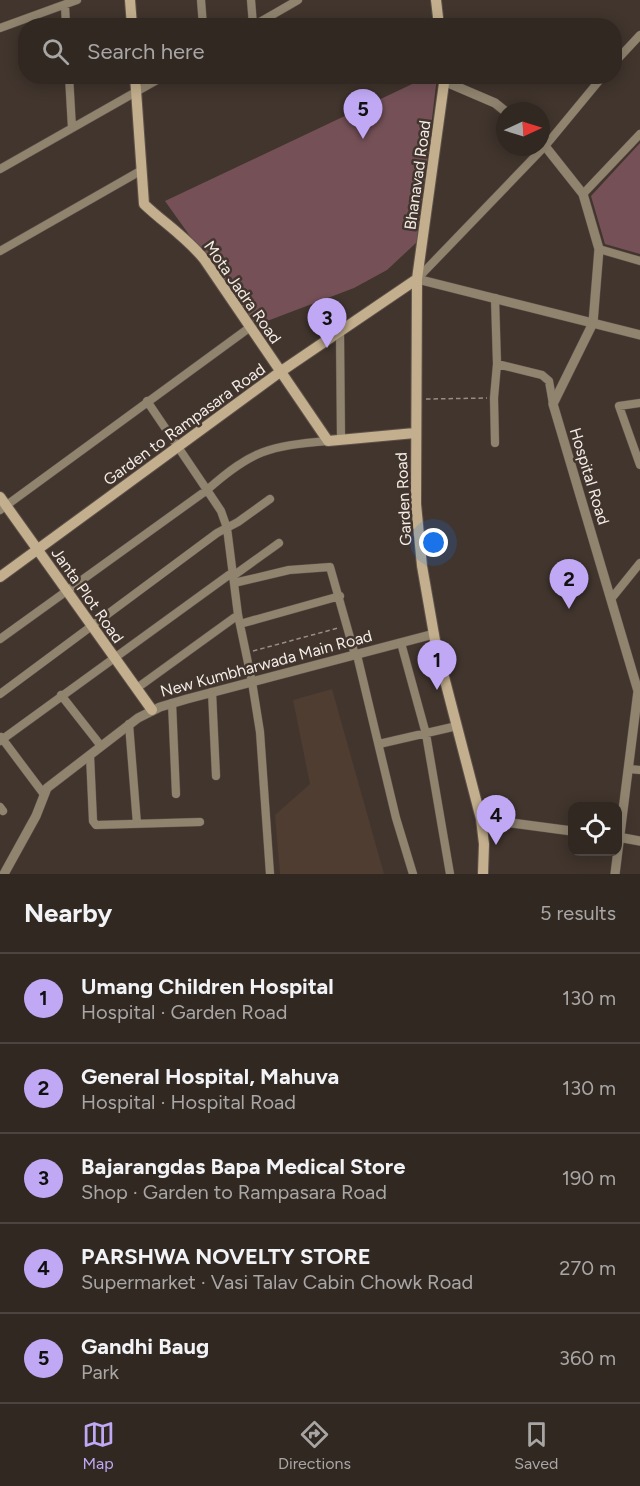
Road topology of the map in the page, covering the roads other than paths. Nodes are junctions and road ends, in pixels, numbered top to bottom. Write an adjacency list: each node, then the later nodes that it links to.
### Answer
1 (77, 0): 7 (street)
2 (130, 0): 10 (main road)
3 (201, 0): 11 (street)
4 (251, 0): 12 (street)
5 (298, 0): 13 (street)
6 (437, 1): 14 (main road)
7 (65, 5): 8 (street); 9 (street)
8 (28, 18)
9 (66, 18)
10 (131, 18)
11 (202, 18)
12 (252, 18)
13 (267, 18)
14 (438, 18)
15 (18, 22): 16 (street)
16 (0, 28)
17 (640, 35): 18 (street)
18 (622, 55)
19 (69, 84): 27 (street)
20 (136, 84): 25 (main road, Mota Jadra Road)
21 (150, 84): 25 (street)
22 (445, 84): 38 (main road, Bhanavad Road)
23 (456, 84): 26 (street)
24 (596, 84): 29 (street)
25 (136, 92): 27 (street); 33 (main road, Mota Jadra Road)
26 (496, 104)
27 (72, 128): 32 (street)
28 (640, 134): 34 (street)
29 (550, 135)
30 (550, 152): 34 (street)
31 (531, 156): 38 (street)
32 (0, 170)
33 (142, 170): 36 (street); 41 (main road, Mota Jadra Road)
34 (583, 194): 35 (street)
35 (599, 249): 37 (street); 40 (street)
36 (0, 251)
37 (640, 261)
38 (417, 279): 39 (street); 42 (main road, Garden to Rampasara Road); 49 (main road, Garden Road)
39 (495, 298): 40 (street); 44 (street)
40 (593, 323): 43 (street); 47 (street)
41 (249, 328): 45 (main road, Mota Jadra Road); 46 (street)
42 (340, 332): 45 (main road, Garden to Rampasara Road); 50 (street)
43 (640, 335)
44 (497, 364): 47 (street); 52 (street)
45 (280, 372): 51 (main road, Mota Jadra Road); 53 (main road, Garden to Rampasara Road)
46 (147, 401): 53 (street); 57 (street)
47 (553, 404): 66 (street, Hospital Road)
48 (640, 404): 54 (street)
49 (415, 433): 50 (main road); 69 (main road, Garden Road)
50 (341, 439): 51 (main road)
51 (327, 441): 55 (street)
52 (495, 443)
53 (178, 446): 55 (street); 60 (main road, Garden to Rampasara Road)
54 (640, 465)
55 (207, 490): 58 (street); 64 (street)
56 (270, 499): 58 (street)
57 (2, 504): 60 (main road, Janta Plot Road)
58 (227, 528): 63 (street); 68 (street)
59 (279, 543): 63 (street)
60 (38, 550): 62 (main road, Garden to Rampasara Road); 64 (main road, Janta Plot Road)
61 (640, 563): 66 (street)
62 (0, 577)
63 (233, 577): 65 (street); 67 (street); 73 (street)
64 (67, 590): 68 (main road, Janta Plot Road); 70 (street)
65 (340, 596): 67 (street); 72 (street)
66 (611, 598): 76 (street, Hospital Road)
67 (239, 620): 74 (street); 75 (street)
68 (92, 625): 73 (main road, Janta Plot Road); 78 (street)
69 (434, 634): 71 (street, New Kumbharwada Main Road); 84 (main road, Garden Road)
70 (0, 639)
71 (400, 643): 72 (street, New Kumbharwada Main Road); 85 (street)
72 (356, 655): 74 (street, New Kumbharwada Main Road); 87 (street)
73 (114, 658): 75 (main road, Janta Plot Road); 79 (street)
74 (252, 682): 77 (street, New Kumbharwada Main Road); 104 (street)
75 (137, 688): 82 (main road, Janta Plot Road)
76 (639, 688): 81 (street, Hospital Road)
77 (212, 692): 80 (street, New Kumbharwada Main Road); 92 (street)
78 (0, 694)
79 (61, 695): 86 (street); 88 (street)
80 (172, 703): 82 (street, New Kumbharwada Main Road); 94 (street)
81 (638, 704): 90 (street, Hospital Road)
82 (152, 710): 83 (street, New Kumbharwada Main Road)
83 (129, 724): 88 (street, New Kumbharwada Main Road); 98 (street)
84 (457, 726): 85 (street); 96 (main road, Garden Road)
85 (426, 734): 87 (street); 106 (street)
86 (1, 739): 93 (street)
87 (380, 744): 105 (street)
88 (101, 746): 89 (street, New Kumbharwada Main Road)
89 (90, 755): 93 (street, New Kumbharwada Main Road); 98 (street)
90 (629, 769): 91 (street); 95 (street, Hospital Road)
91 (640, 770)
92 (216, 776)
93 (43, 793): 103 (street)
94 (176, 794)
95 (622, 813)
96 (481, 819): 99 (street); 107 (main road, Garden Road)
97 (200, 822): 98 (street)
98 (137, 824)
99 (568, 830)
100 (622, 839): 101 (street)
101 (640, 841)
102 (616, 856): 108 (street, Hospital Road)
103 (1, 874)
104 (270, 874)
105 (413, 874)
106 (450, 874)
107 (483, 874)
108 (615, 874)

